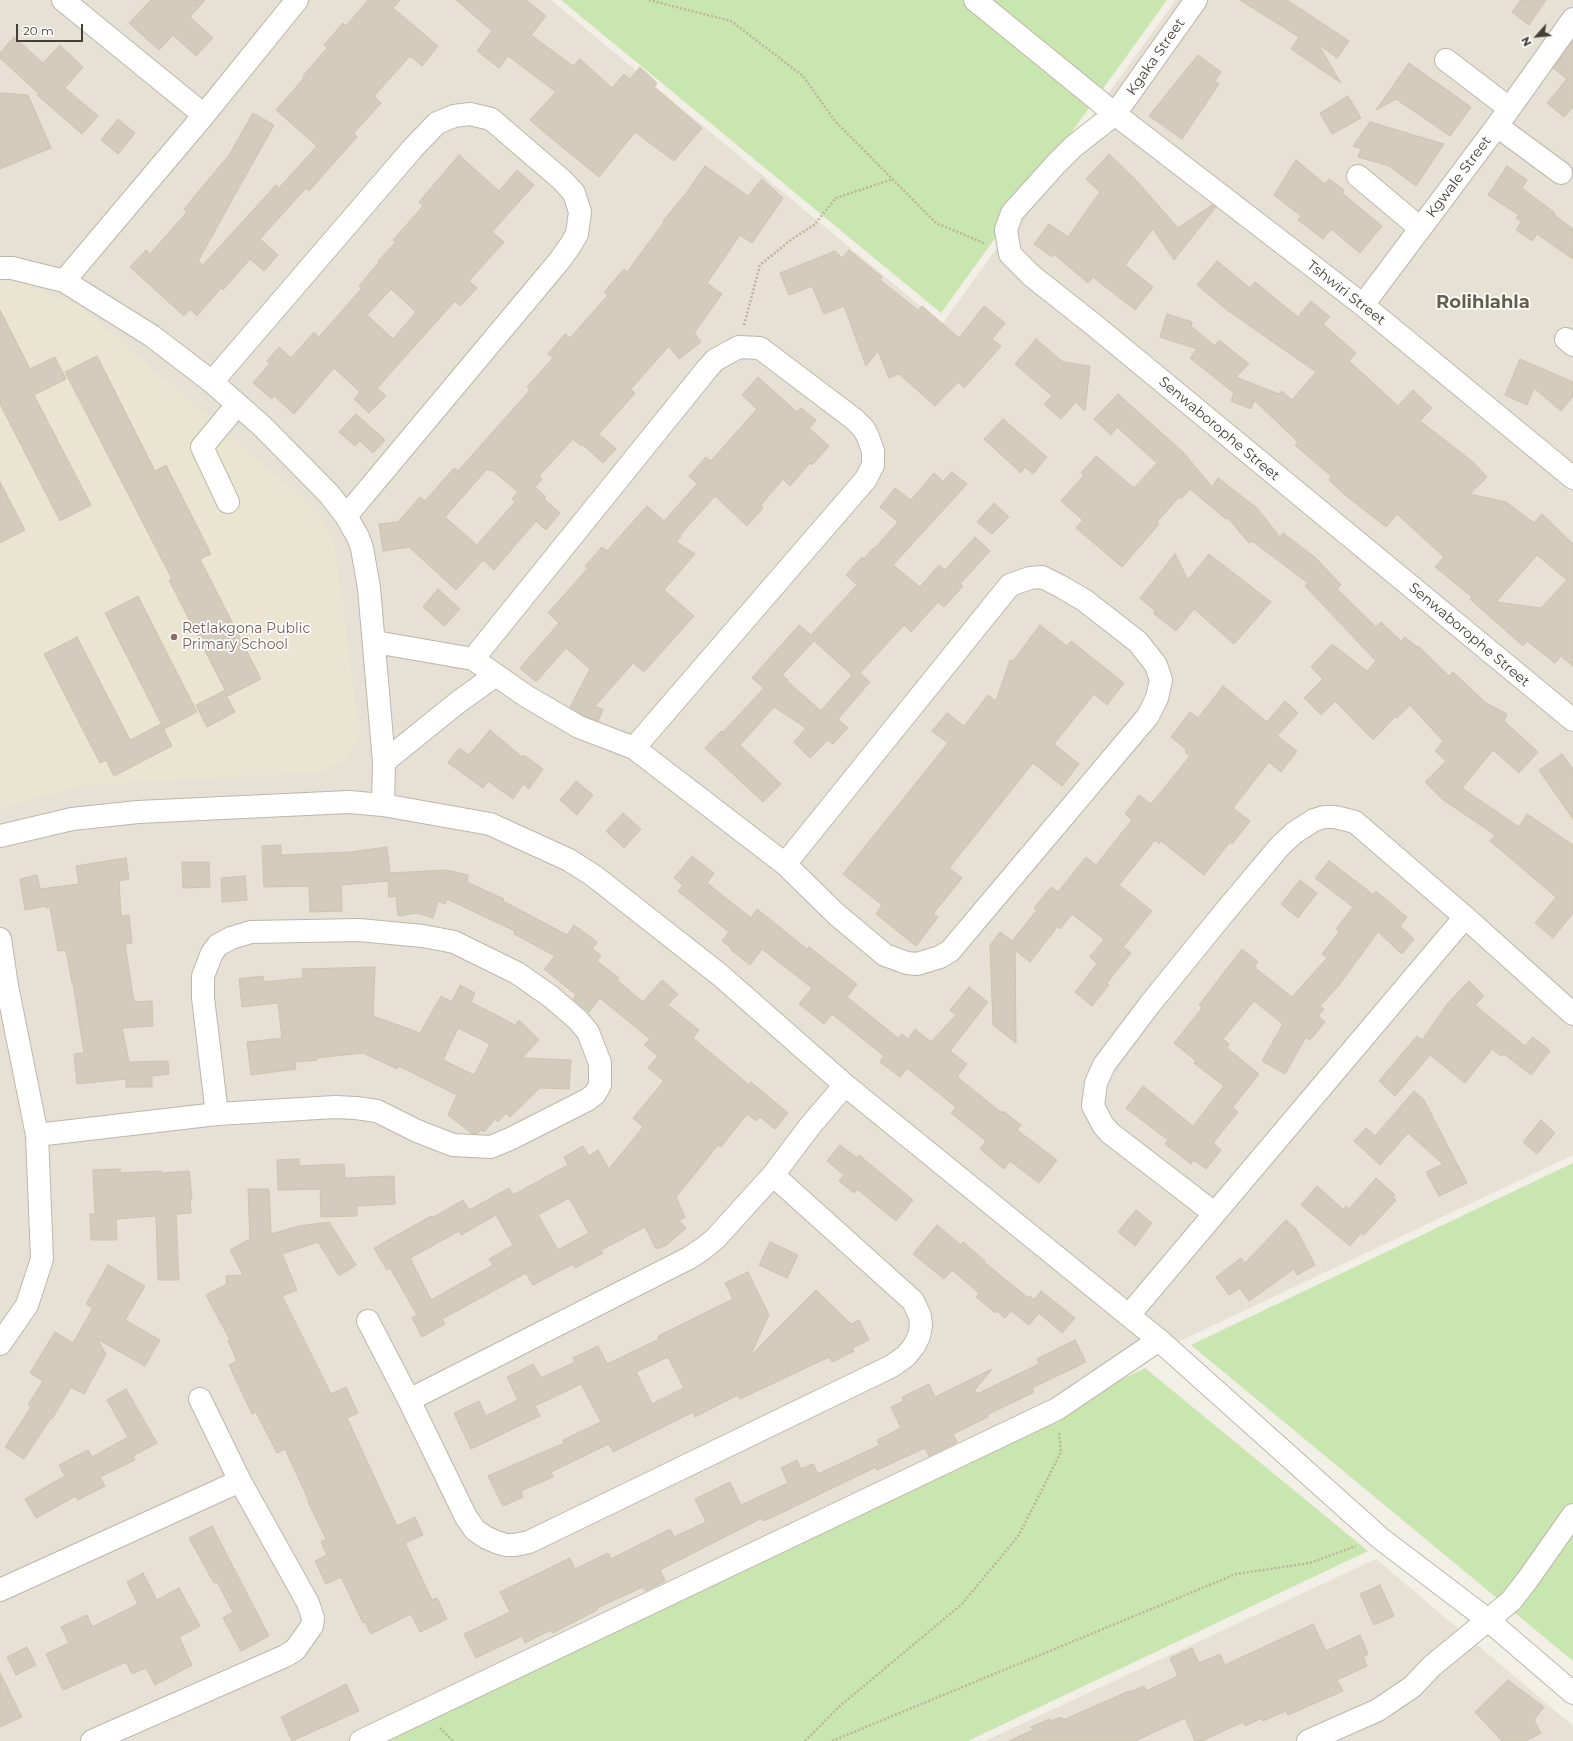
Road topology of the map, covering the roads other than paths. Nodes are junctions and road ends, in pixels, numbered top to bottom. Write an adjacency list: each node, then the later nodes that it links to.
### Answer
1 (62, 0): 9 (street)
2 (297, 0): 9 (street)
3 (975, 0): 8 (street, Tshwiri Street)
4 (1196, 0): 8 (street, Kgaka Street)
5 (1573, 19): 7 (street, Kgwale Street)
6 (1446, 60): 7 (street)
7 (1509, 108): 10 (street, Kgwale Street)
8 (1115, 114): 16 (street, Tshwiri Street); 25 (street, Senwaborophe Street)
9 (204, 115): 15 (street)
10 (1497, 126): 11 (street, Kgwale Street); 13 (street, Kgwale Street)
11 (1561, 173)
12 (1358, 176): 13 (street, Kgwale Street)
13 (1420, 228): 16 (street, Kgwale Street)
14 (0, 268): 15 (street)
15 (64, 281): 17 (street)
16 (1363, 305): 19 (street, Tshwiri Street)
17 (212, 382): 18 (street); 21 (street)
18 (237, 404): 20 (street); 21 (street)
19 (1573, 478)
20 (228, 502)
21 (346, 516): 22 (street)
22 (375, 642): 23 (street); 27 (street)
23 (473, 659): 24 (street); 26 (street)
24 (496, 675): 26 (street); 27 (street)
25 (1573, 720)
26 (634, 748): 30 (street)
27 (384, 762): 28 (street)
28 (383, 805): 29 (street); 35 (street)
29 (0, 836)
30 (785, 864): 30 (street)
31 (1465, 917): 34 (street); 39 (street); 39 (street)
32 (0, 939): 33 (street)
33 (4, 986): 37 (street)
34 (1573, 1014)
35 (845, 1085): 38 (street); 40 (street)
36 (217, 1114): 36 (street); 37 (street)
37 (37, 1135): 43 (street)
38 (773, 1175): 45 (street); 45 (street)
39 (1214, 1213): 40 (street)
40 (1129, 1315): 42 (street)
41 (368, 1321): 45 (street)
42 (1159, 1340): 49 (street); 52 (street)
43 (0, 1344)
44 (200, 1399): 46 (street)
45 (410, 1400)
46 (240, 1481): 48 (street); 51 (street)
47 (1573, 1515): 49 (street)
48 (0, 1590)
49 (1488, 1620): 50 (street); 53 (street)
50 (1573, 1693)
51 (92, 1741)
52 (361, 1741)
53 (1308, 1741)

